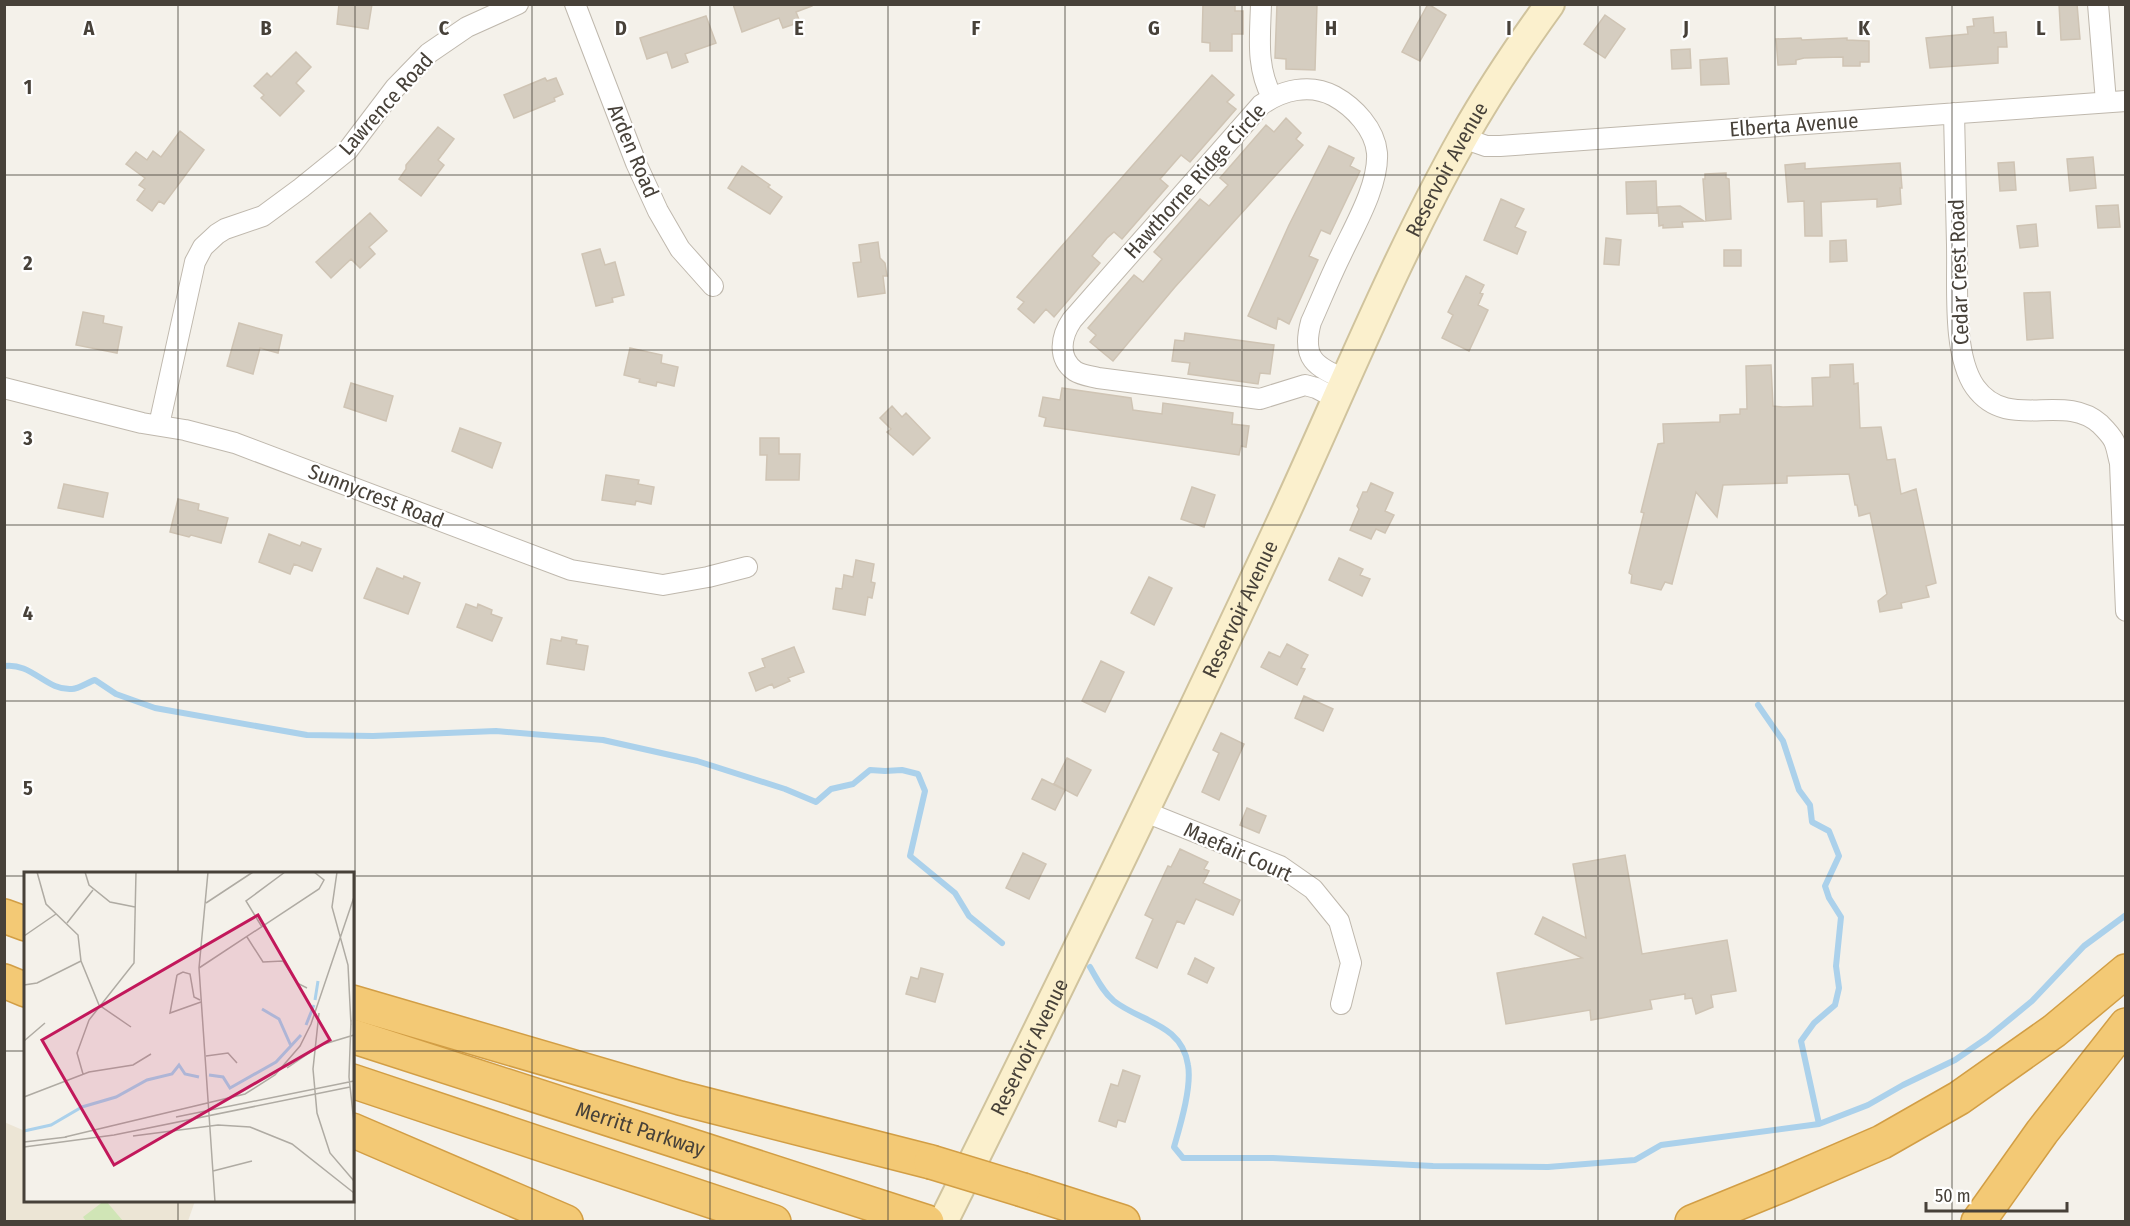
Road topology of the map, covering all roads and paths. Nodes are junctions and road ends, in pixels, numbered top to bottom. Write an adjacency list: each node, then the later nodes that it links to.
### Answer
1 (518, 4): 13 (street, Lawrence Road)
2 (575, 4): 10 (street, Arden Road)
3 (1261, 4): 6 (street)
4 (1550, 4): 9 (main road, Reservoir Avenue)
5 (2098, 4): 7 (street)
6 (1272, 97): 12 (street, Hawthorne Ridge Circle); 12 (street, Hawthorne Ridge Circle)
7 (2116, 102): 8 (street, Elberta Avenue)
8 (1953, 113): 9 (street, Elberta Avenue); 15 (street, Cedar Crest Road)
9 (1463, 138): 12 (main road, Reservoir Avenue)
10 (713, 286)
11 (4, 388): 13 (street, Sunnycrest Road)
12 (1341, 389): 16 (main road, Reservoir Avenue)
13 (159, 425): 14 (street, Sunnycrest Road)
14 (747, 567)
15 (2126, 611)
16 (1143, 811): 27 (street, Maefair Court); 35 (main road, Reservoir Avenue)
17 (4, 894): 18 (highway)
18 (24, 900)
19 (4, 916): 20 (highway)
20 (24, 923)
21 (4, 958): 22 (highway)
22 (24, 965)
23 (2126, 971): 37 (highway)
24 (4, 981): 25 (highway)
25 (24, 989)
26 (354, 1003): 36 (highway, bridge)
27 (1341, 1004)
28 (2126, 1025): 38 (highway)
29 (354, 1037): 34 (highway, Merritt Parkway)
30 (354, 1082): 33 (highway)
31 (354, 1131): 32 (highway)
32 (566, 1221)
33 (774, 1221)
34 (927, 1221)
35 (943, 1221)
36 (1123, 1221)
37 (1692, 1221)
38 (1978, 1221)

